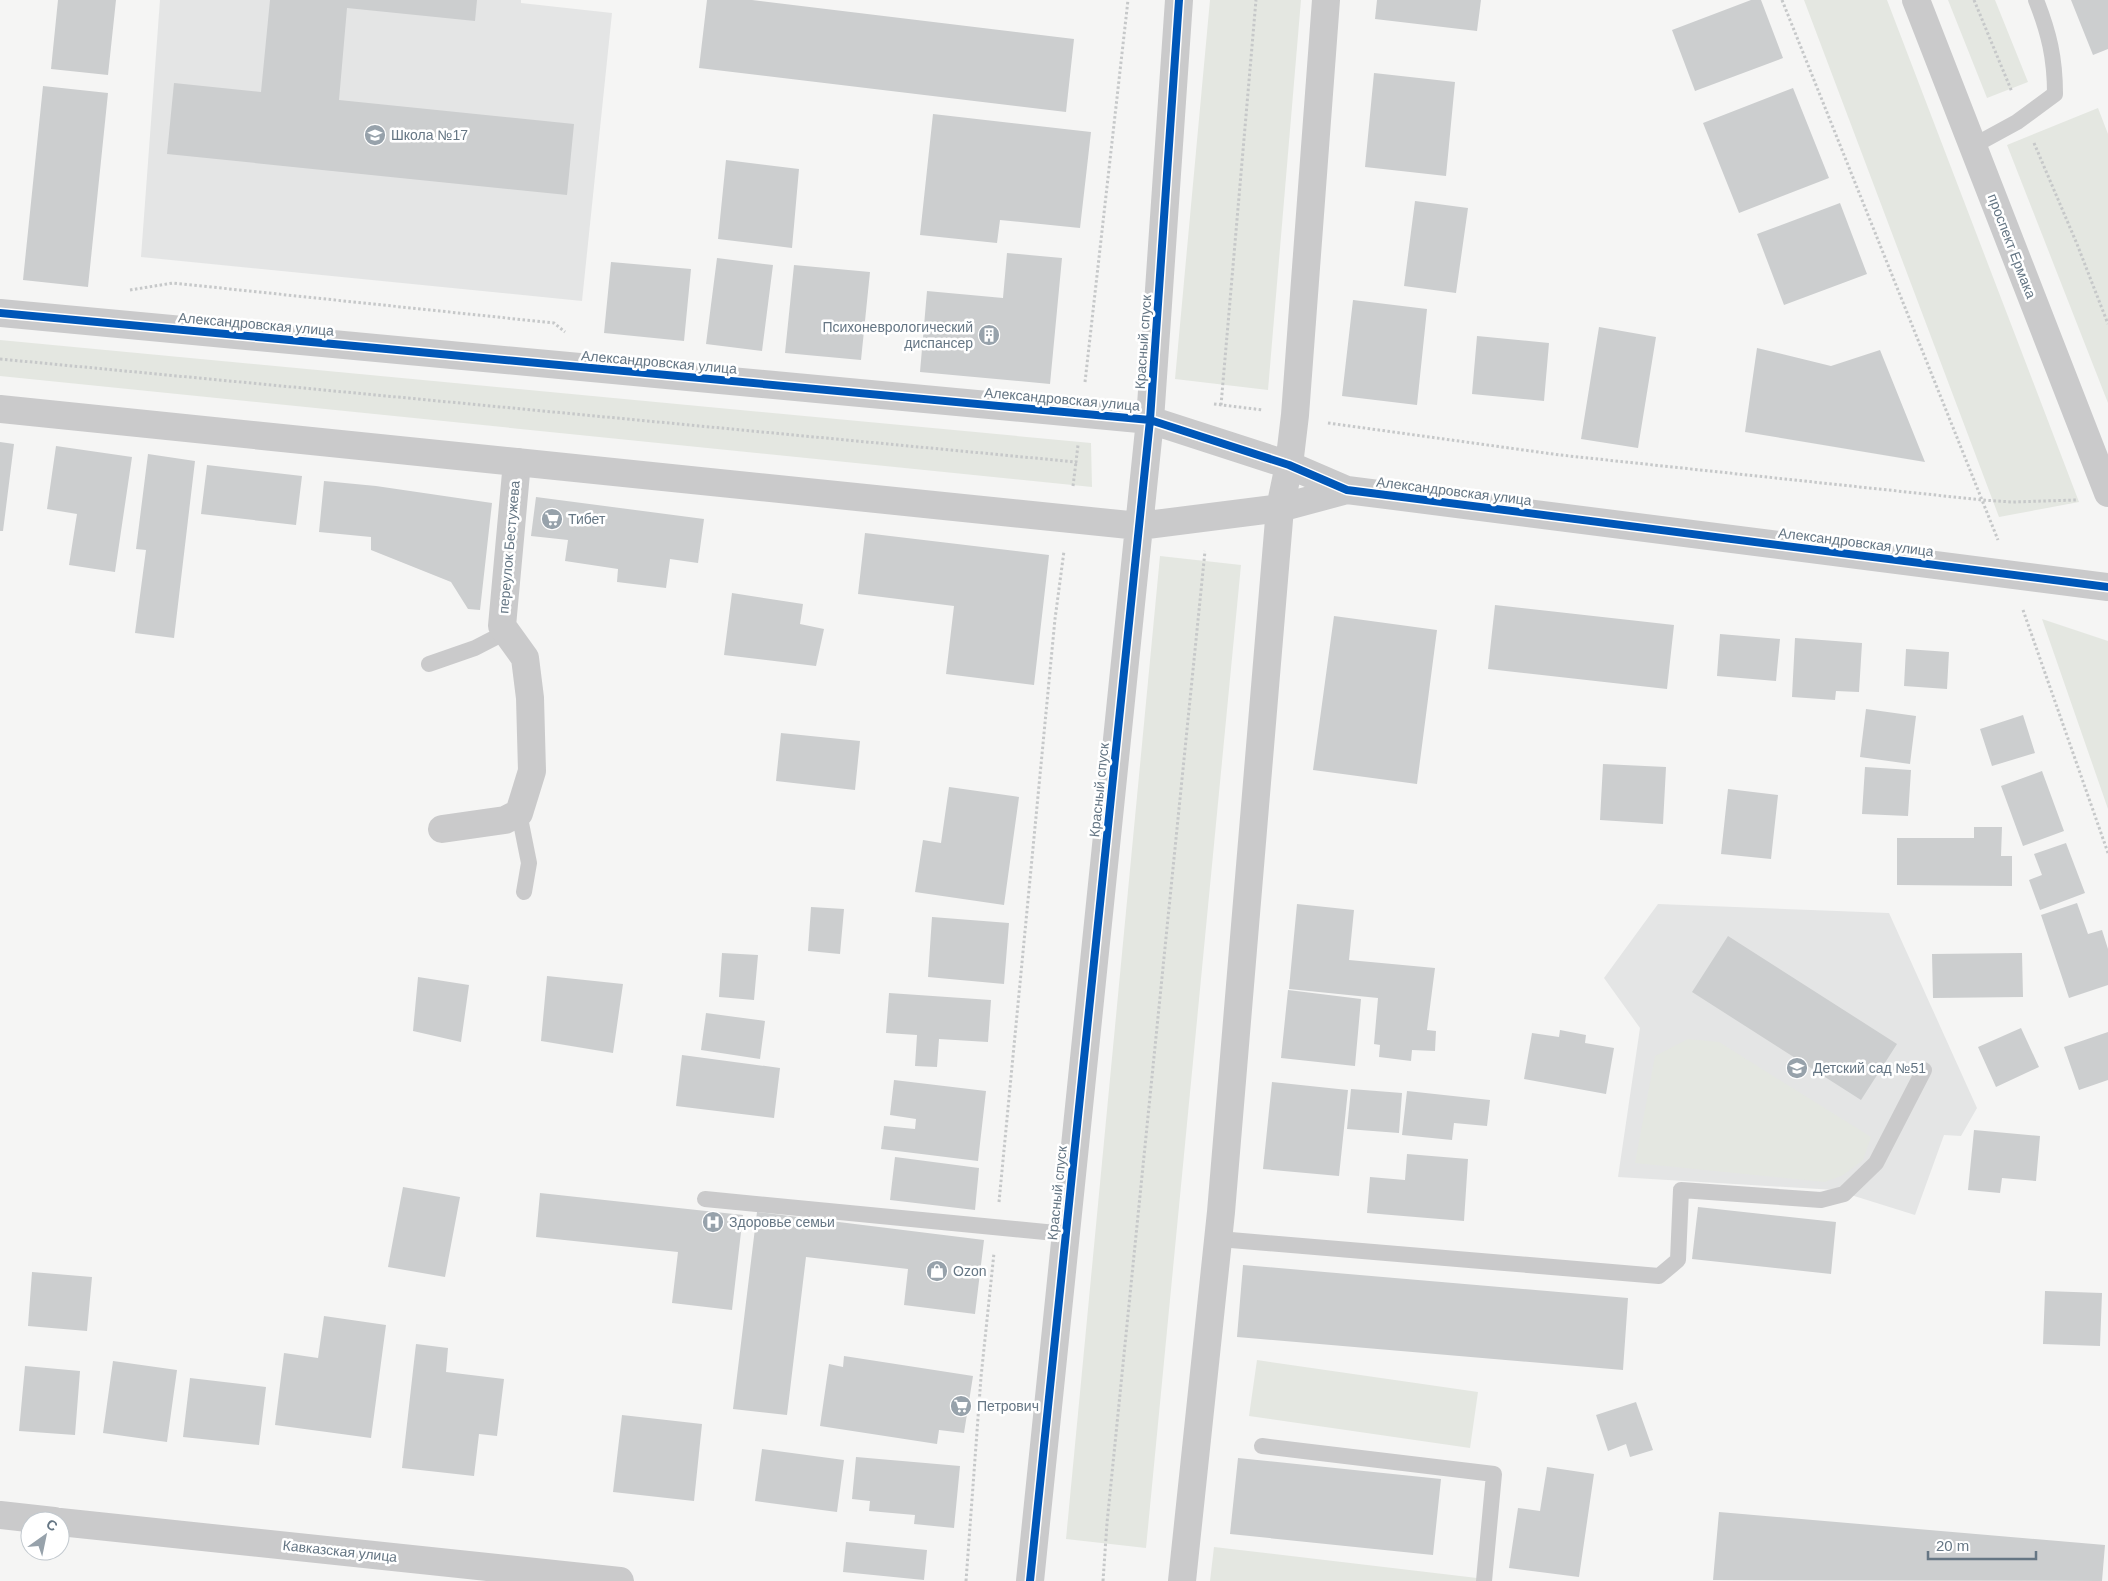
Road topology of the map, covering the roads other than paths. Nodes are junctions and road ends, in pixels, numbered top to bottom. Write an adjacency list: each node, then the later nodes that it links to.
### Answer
1 (1179, 0): 8 (street, Красный спуск)
2 (1326, 0): 10 (street)
3 (1916, 0): 5 (street, проспект Ермака)
4 (2036, 0): 5 (lane)
5 (1973, 146): 12 (street, проспект Ермака)
6 (0, 313): 8 (street, Александровская улица)
7 (0, 409): 9 (street, Александровская улица)
8 (1150, 420): 10 (street, Александровская улица); 14 (street, Красный спуск)
9 (517, 462): 14 (street, Александровская улица); 16 (street, переулок Бестужева)
10 (1289, 465): 11 (street, Александровская улица); 13 (street)
11 (1348, 490): 13 (street, Александровская улица); 15 (street, Александровская улица)
12 (2108, 493)
13 (1280, 508): 14 (street, Александровская улица); 24 (street)
14 (1139, 526): 23 (street, Красный спуск)
15 (2108, 587)
16 (506, 632): 17 (lane); 18 (street, переулок Бестужева)
17 (429, 664)
18 (520, 813): 19 (street); 20 (lane)
19 (442, 829)
20 (524, 892)
21 (1924, 1070): 24 (lane)
22 (705, 1199): 23 (lane)
23 (1066, 1234): 30 (street, Красный спуск)
24 (1219, 1238): 31 (street)
25 (1262, 1446): 32 (lane)
26 (0, 1515): 27 (street)
27 (20, 1517)
28 (70, 1523): 29 (street, Кавказская улица)
29 (620, 1581)
30 (1030, 1581)
31 (1182, 1581)
32 (1484, 1581)

